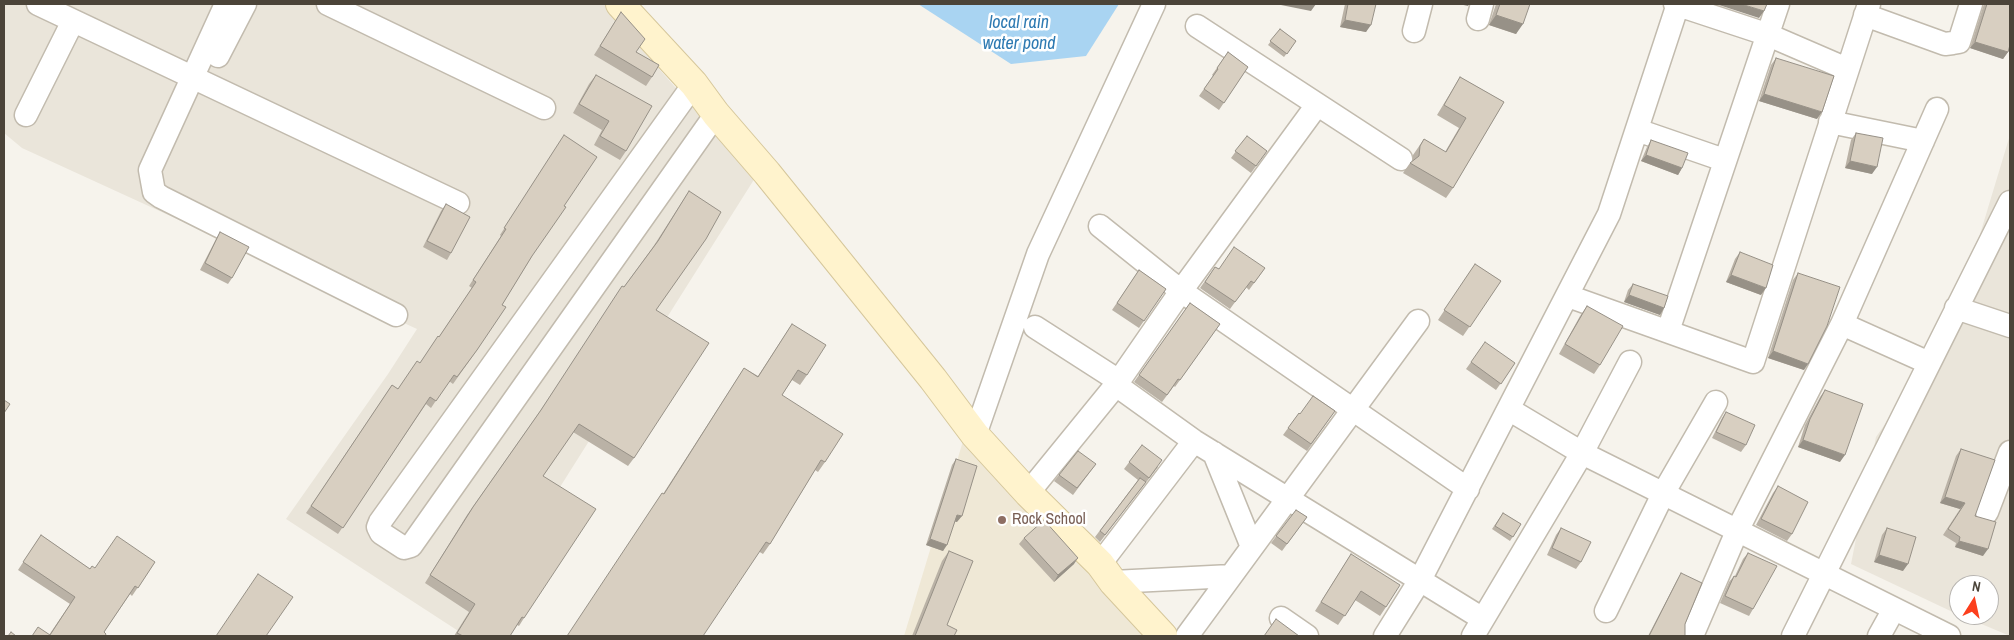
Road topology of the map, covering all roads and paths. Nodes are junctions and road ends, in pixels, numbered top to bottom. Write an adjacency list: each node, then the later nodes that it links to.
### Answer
1 (38, 4): 12 (street)
2 (226, 4): 17 (street)
3 (245, 4): 17 (street)
4 (328, 4): 20 (street)
5 (620, 4): 18 (street)
6 (1154, 4): 49 (street)
7 (1421, 4): 14 (street)
8 (1677, 4): 15 (street); 25 (street)
9 (1778, 4): 15 (street)
10 (1971, 4): 11 (street)
11 (1867, 9): 16 (street)
12 (73, 21): 17 (street); 23 (street)
13 (1197, 26): 19 (street)
14 (1414, 31)
15 (1766, 34): 16 (street); 29 (street)
16 (1847, 69): 24 (street)
17 (198, 82): 32 (street); 37 (street)
18 (694, 84): 22 (street); 27 (street)
19 (1317, 105): 28 (street); 34 (street)
20 (544, 108)
21 (1937, 109): 26 (street)
22 (716, 114): 30 (street); 49 (street)
23 (26, 115)
24 (1830, 122): 26 (street); 42 (street)
25 (1637, 130): 29 (street); 35 (street)
26 (1923, 141): 39 (street)
27 (645, 152): 30 (street); 30 (street)
28 (1401, 159)
29 (1724, 160): 42 (street)
30 (672, 178)
31 (2010, 202): 36 (street)
32 (458, 203)
33 (1100, 226): 34 (street)
34 (1182, 291): 45 (street); 47 (street)
35 (1568, 296): 42 (street); 48 (street)
36 (1956, 308): 40 (street); 44 (street)
37 (396, 315)
38 (1418, 321): 47 (street)
39 (1842, 324): 44 (street); 59 (street)
40 (2010, 326)
41 (1035, 327): 45 (street)
42 (1668, 330)
43 (1630, 362): 53 (street)
44 (1929, 362): 62 (street)
45 (1118, 383): 50 (street); 55 (street)
46 (1716, 402): 56 (street)
47 (1354, 410): 54 (street); 57 (street)
48 (1510, 410): 53 (street); 54 (street)
49 (975, 435): 55 (street)
50 (1194, 441): 52 (street); 61 (street)
51 (2010, 452): 58 (street)
52 (1214, 453): 57 (street); 60 (street)
53 (1582, 453): 56 (street); 68 (street)
54 (1468, 489): 64 (street)
55 (1028, 492): 61 (street)
56 (1664, 492): 59 (street); 66 (street)
57 (1288, 499): 60 (street); 64 (street)
58 (1987, 512)
59 (1738, 529): 62 (street); 74 (street)
60 (1252, 547): 63 (street)
61 (1106, 573): 63 (street); 70 (street)
62 (1824, 573): 65 (street); 75 (street)
63 (1231, 576): 71 (street)
64 (1420, 580): 68 (street); 73 (street)
65 (1894, 608): 69 (street); 76 (street)
66 (1606, 611)
67 (1280, 618): 72 (street)
68 (1478, 628)
69 (1942, 635)
70 (1163, 636)
71 (1187, 636)
72 (1307, 636)
73 (1385, 636)
74 (1692, 636)
75 (1793, 636)
76 (1879, 636)

